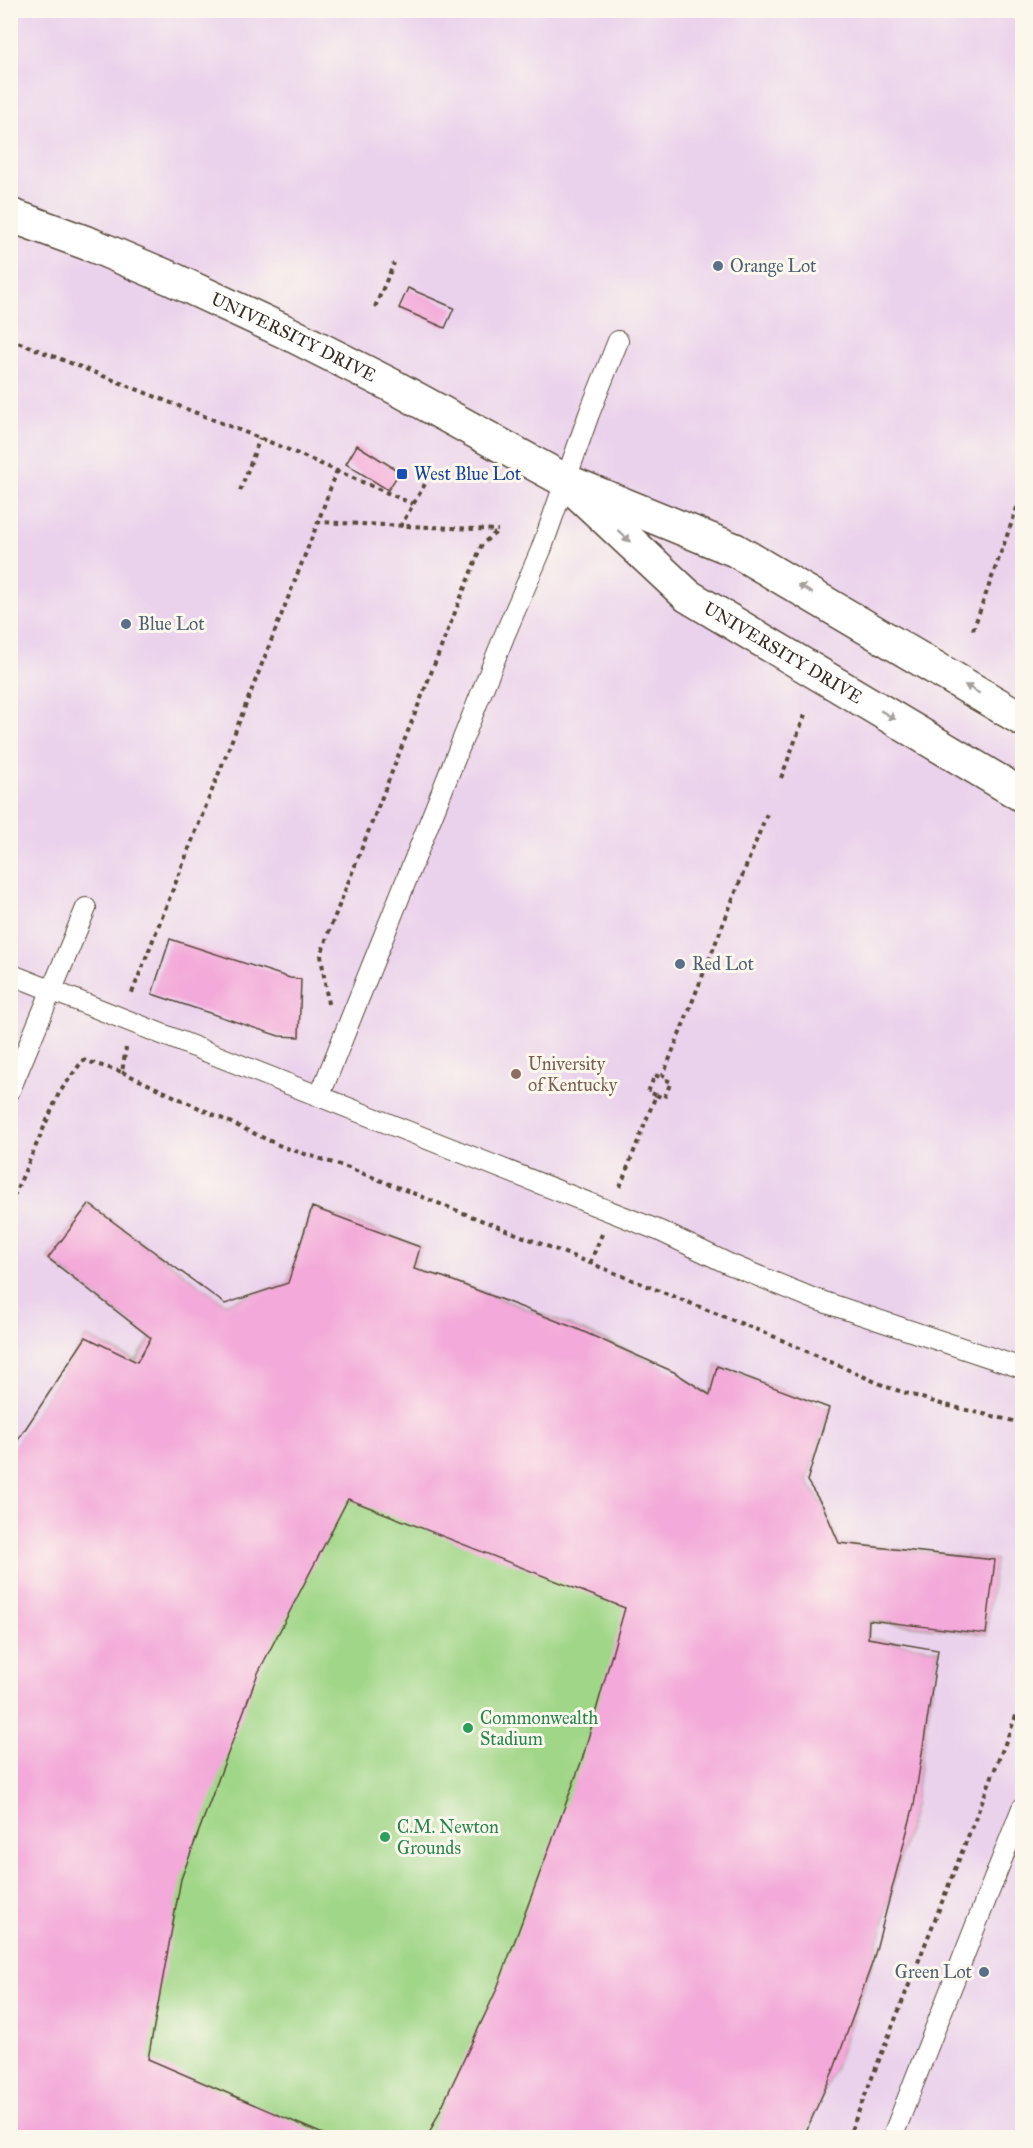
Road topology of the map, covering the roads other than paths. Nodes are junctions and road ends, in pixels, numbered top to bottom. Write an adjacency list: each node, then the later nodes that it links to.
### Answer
1 (10, 215): 3 (street, UNIVERSITY DRIVE)
2 (618, 341): 3 (lane)
3 (566, 481): 4 (street, UNIVERSITY DRIVE, one-way to 3); 5 (street, UNIVERSITY DRIVE, one-way to 5); 10 (lane)
4 (1023, 719)
5 (1023, 795)
6 (86, 908): 8 (lane)
7 (10, 974): 8 (lane)
8 (52, 990): 9 (lane); 10 (lane)
9 (10, 1090)
10 (320, 1095): 11 (lane)
11 (1023, 1368)
12 (1023, 1808): 13 (lane)
13 (892, 2138)

